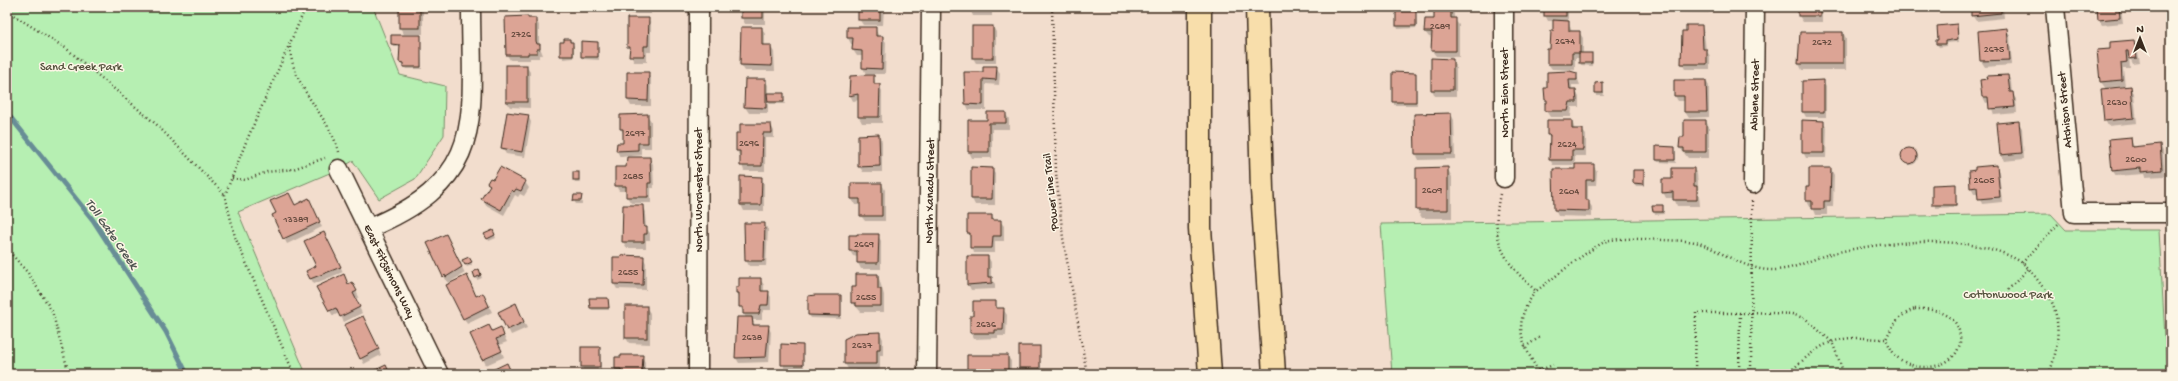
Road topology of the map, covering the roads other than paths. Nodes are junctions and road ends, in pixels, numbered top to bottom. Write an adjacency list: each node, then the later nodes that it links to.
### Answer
1 (471, 7): 13 (street)
2 (699, 7): 15 (street, North Worchester Street)
3 (931, 7): 16 (street, North Xanadu Street)
4 (1200, 7): 17 (highway)
5 (1257, 7): 18 (highway)
6 (1504, 7): 10 (street, North Zion Street)
7 (1755, 7): 11 (street, Abilene Street)
8 (2055, 7): 12 (street, Atchison Street)
9 (336, 166): 13 (street, East Fitzsimons Way)
10 (1504, 178)
11 (1753, 184)
12 (2171, 213)
13 (369, 228): 14 (street, East Fitzsimons Way)
14 (439, 374)
15 (698, 374)
16 (927, 374)
17 (1210, 374)
18 (1274, 374)

